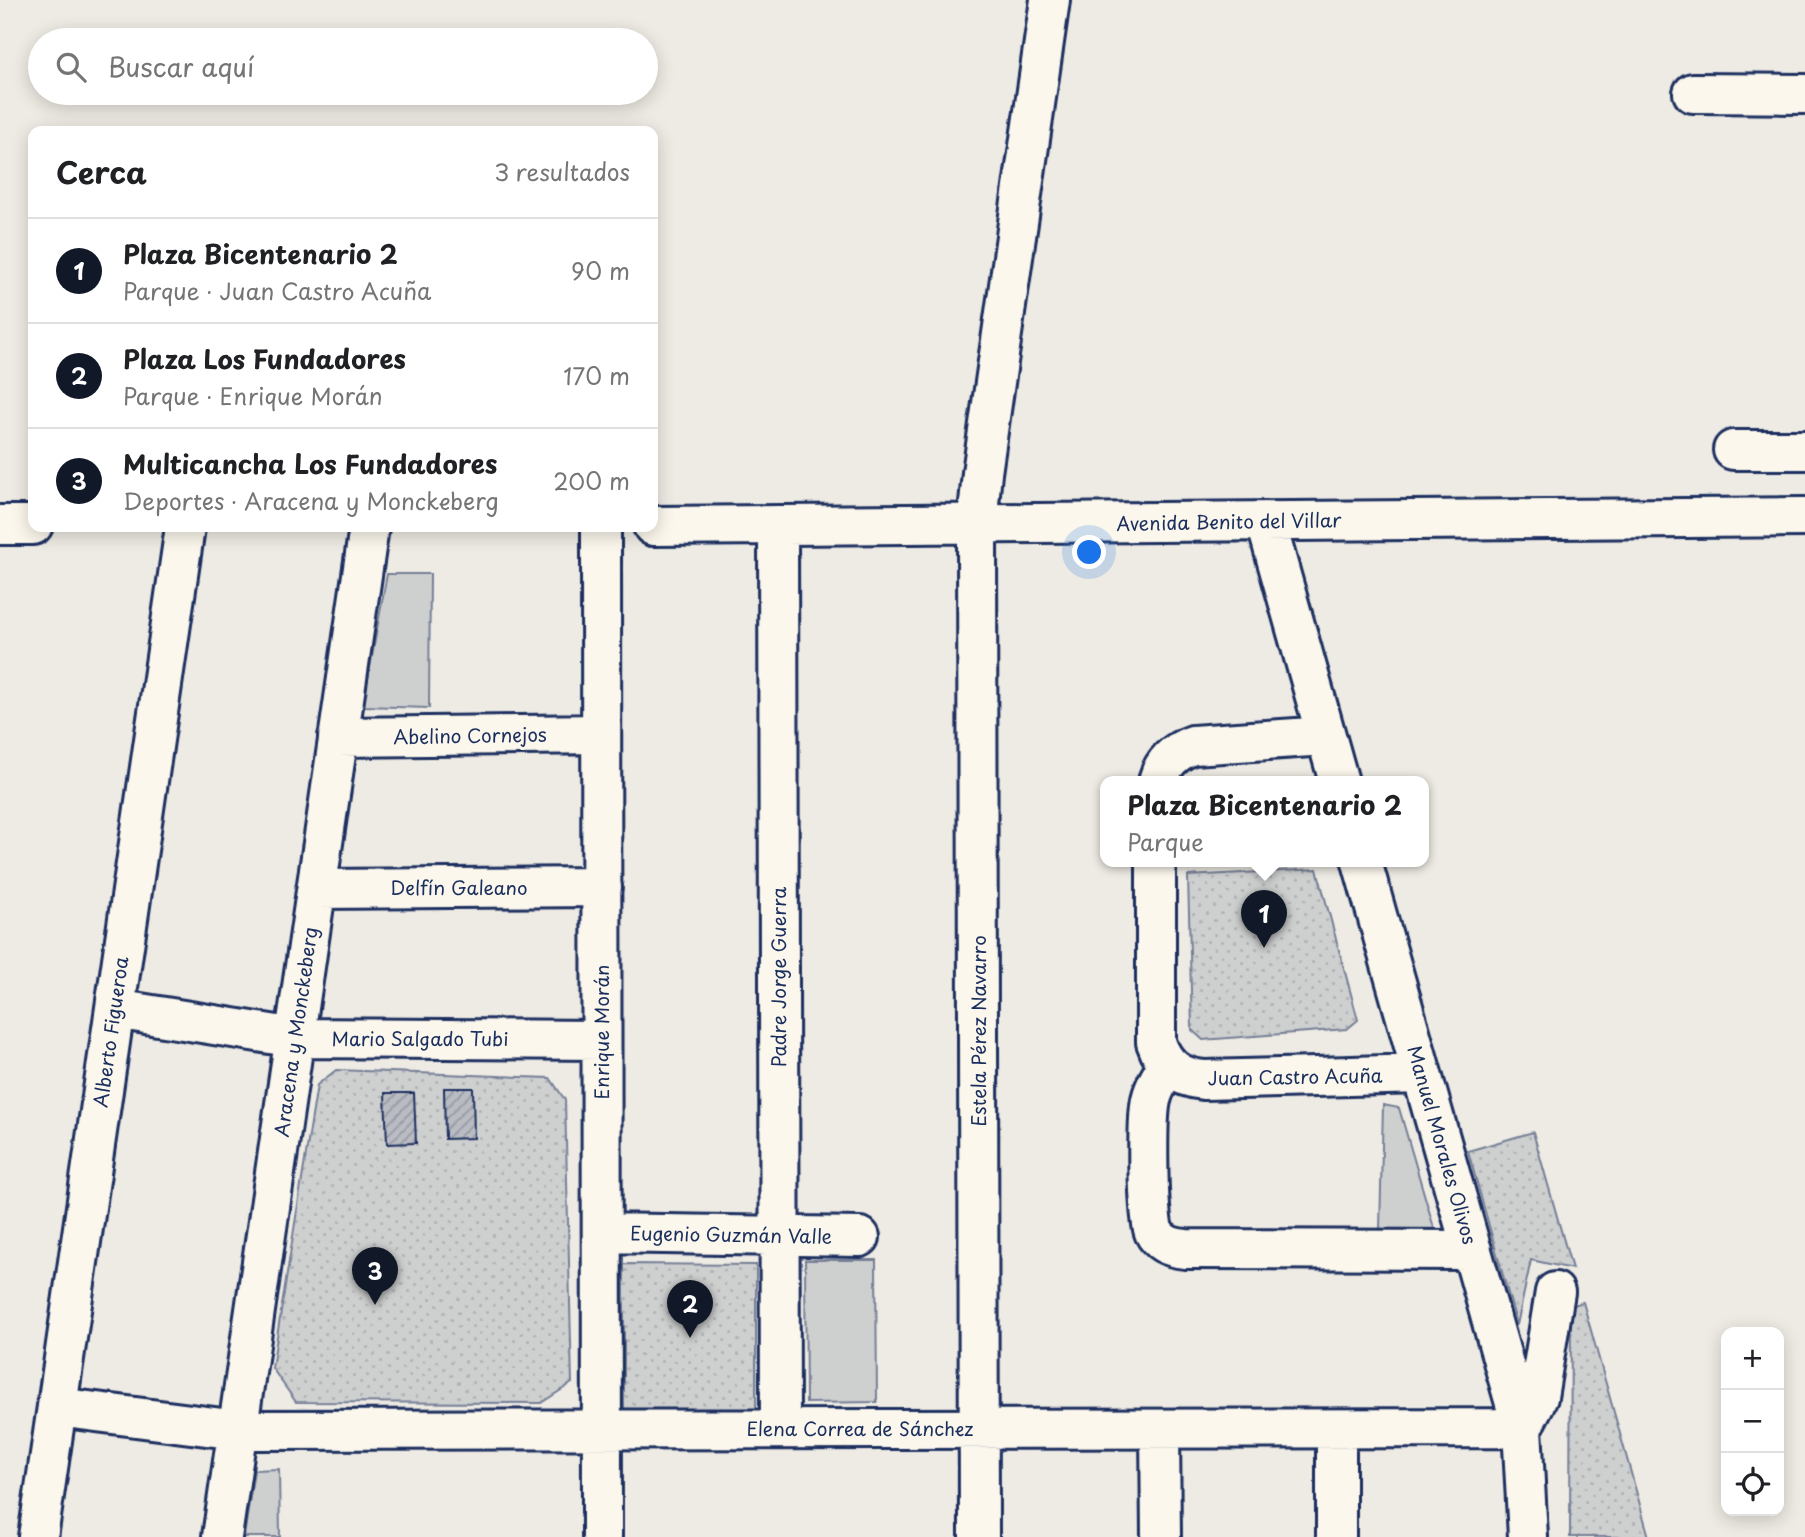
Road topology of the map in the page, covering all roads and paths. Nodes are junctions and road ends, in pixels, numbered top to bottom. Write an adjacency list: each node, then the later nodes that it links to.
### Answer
1 (1050, 0): 8 (street, Estela Pérez Navarro)
2 (1693, 93): 3 (street)
3 (1805, 94)
4 (1733, 450): 5 (street)
5 (1805, 450)
6 (1805, 517): 7 (street, Avenida Benito del Villar)
7 (1266, 522): 8 (street, Avenida Benito del Villar); 17 (street)
8 (977, 524): 11 (street, Avenida Benito del Villar); 39 (street, Estela Pérez Navarro)
9 (0, 525): 10 (street)
10 (28, 525)
11 (778, 525): 12 (street, Avenida Benito del Villar); 31 (street, Padre Jorge Guerra)
12 (658, 526)
13 (184, 532): 25 (street, Alberto Figueroa)
14 (368, 532): 18 (street, Aracena y Monckeberg)
15 (601, 532): 16 (street, Enrique Morán)
16 (601, 734): 18 (street, Abelino Cornejos); 23 (street, Enrique Morán)
17 (1326, 736): 19 (street); 20 (street)
18 (338, 737): 24 (street, Aracena y Monckeberg)
19 (1160, 776)
20 (1337, 776)
21 (1156, 867): 28 (street)
22 (1363, 867): 29 (street, Manuel Morales Olivos)
23 (602, 887): 24 (street, Delfín Galeano); 27 (street, Enrique Morán)
24 (317, 889): 26 (street, Aracena y Monckeberg)
25 (115, 1009): 26 (street, Mario Salgado Tubi); 35 (street, Alberto Figueroa)
26 (295, 1038): 27 (street, Mario Salgado Tubi); 42 (street, Aracena y Monckeberg)
27 (601, 1040): 30 (street, Enrique Morán)
28 (1168, 1066): 29 (street, Juan Castro Acuña); 33 (street)
29 (1422, 1074): 33 (street, Manuel Morales Olivos)
30 (602, 1233): 31 (street, Eugenio Guzmán Valle); 37 (street, Enrique Morán)
31 (779, 1236): 32 (street, Eugenio Guzmán Valle); 38 (street, Padre Jorge Guerra)
32 (860, 1237)
33 (1472, 1250): 36 (street, Manuel Morales Olivos)
34 (1555, 1292): 36 (street)
35 (57, 1407): 42 (street, Elena Correa de Sánchez); 43 (street, Alberto Figueroa)
36 (1522, 1428): 41 (street, Elena Correa de Sánchez); 49 (street, Manuel Morales Olivos)
37 (602, 1429): 38 (street, Elena Correa de Sánchez); 42 (street, Elena Correa de Sánchez); 45 (street, Enrique Morán)
38 (780, 1429): 39 (street, Elena Correa de Sánchez)
39 (979, 1429): 40 (street, Elena Correa de Sánchez); 46 (street, Estela Pérez Navarro)
40 (1160, 1429): 41 (street, Elena Correa de Sánchez); 47 (street)
41 (1336, 1429): 48 (street)
42 (238, 1430): 44 (street, Aracena y Monckeberg)
43 (38, 1537)
44 (222, 1537)
45 (602, 1537)
46 (979, 1537)
47 (1161, 1537)
48 (1336, 1537)
49 (1528, 1537)

